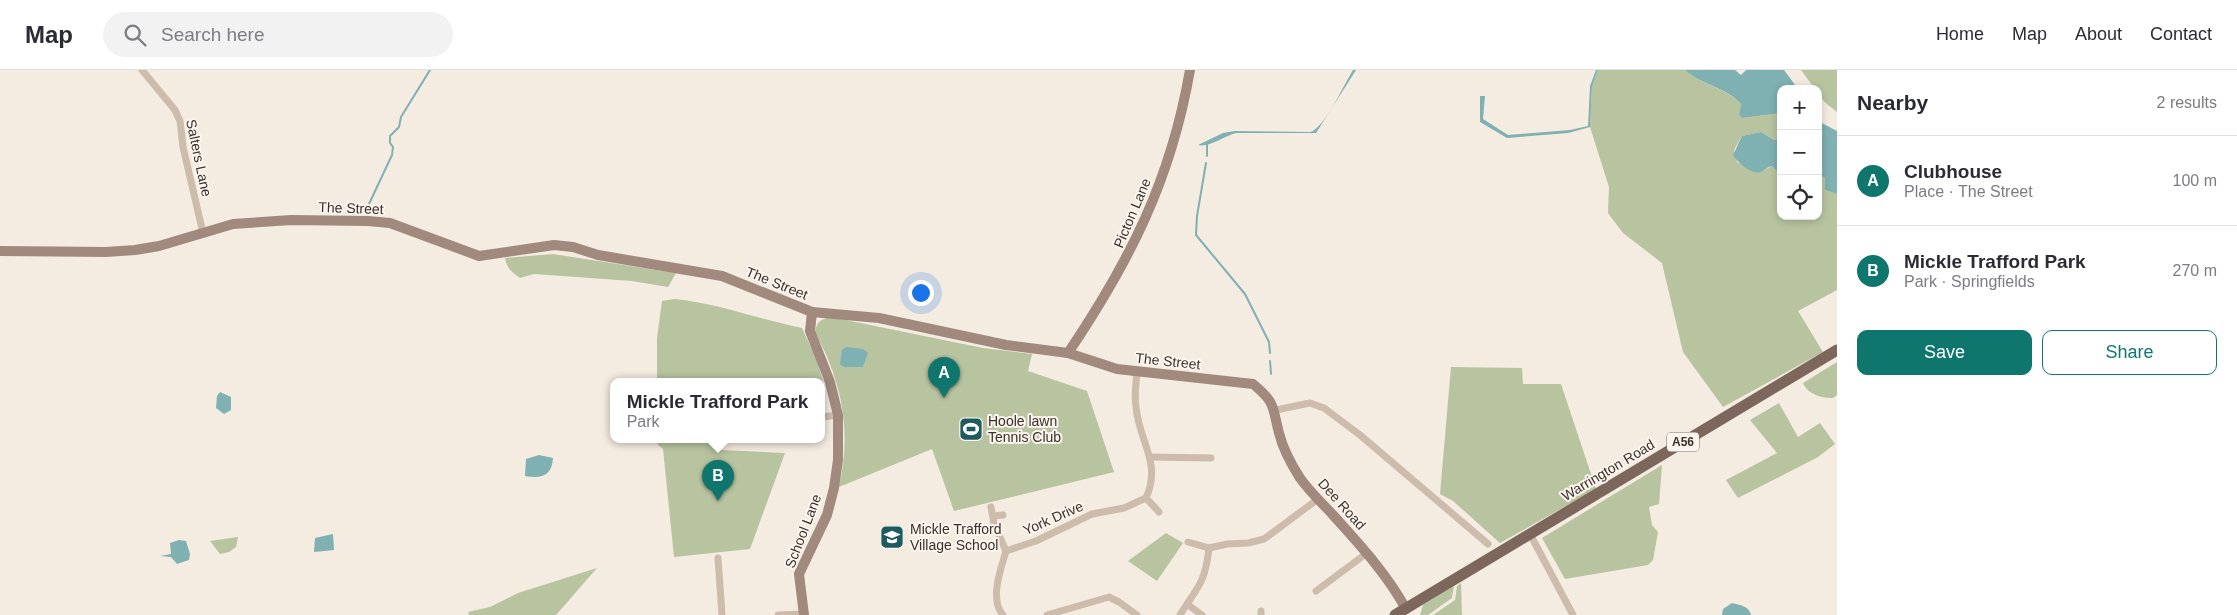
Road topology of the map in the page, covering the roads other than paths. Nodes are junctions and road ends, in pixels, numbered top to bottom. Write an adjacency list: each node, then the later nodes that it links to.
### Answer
1 (142, 70): 3 (street, Salters Lane)
2 (1190, 70): 7 (street, Picton Lane)
3 (202, 233): 4 (street, The Street); 5 (street, The Street)
4 (0, 251)
5 (812, 312): 7 (street, The Street); 10 (street, School Lane)
6 (1837, 350): 20 (main road, Warrington Road / A56)
7 (1068, 353): 8 (street, The Street)
8 (1137, 372): 9 (street, The Street); 12 (street)
9 (1276, 410): 15 (street, Dee Road); 22 (street)
10 (838, 415): 11 (street); 32 (street, School Lane)
11 (825, 417)
12 (1150, 457): 13 (street); 14 (street)
13 (1211, 458)
14 (1146, 498): 17 (street); 24 (street, York Drive)
15 (1318, 499): 23 (street); 25 (street, Dee Road)
16 (991, 507): 19 (street)
17 (1159, 512)
18 (1003, 515): 19 (street)
19 (993, 516): 24 (street)
20 (1530, 534): 29 (main road, Warrington Road / A56); 39 (street)
21 (1188, 542): 23 (street)
22 (1488, 544)
23 (1209, 548): 28 (street)
24 (1006, 551): 33 (street)
25 (1367, 553): 27 (street); 29 (street, Dee Road)
26 (718, 558): 30 (street)
27 (1316, 592)
28 (1187, 604): 36 (street); 37 (street)
29 (1408, 612): 38 (main road, Warrington Road / A56)
30 (722, 615)
31 (778, 615): 32 (street)
32 (804, 615)
33 (1003, 615)
34 (1047, 615): 35 (street)
35 (1137, 615)
36 (1180, 615)
37 (1202, 615)
38 (1395, 615)
39 (1573, 615)

